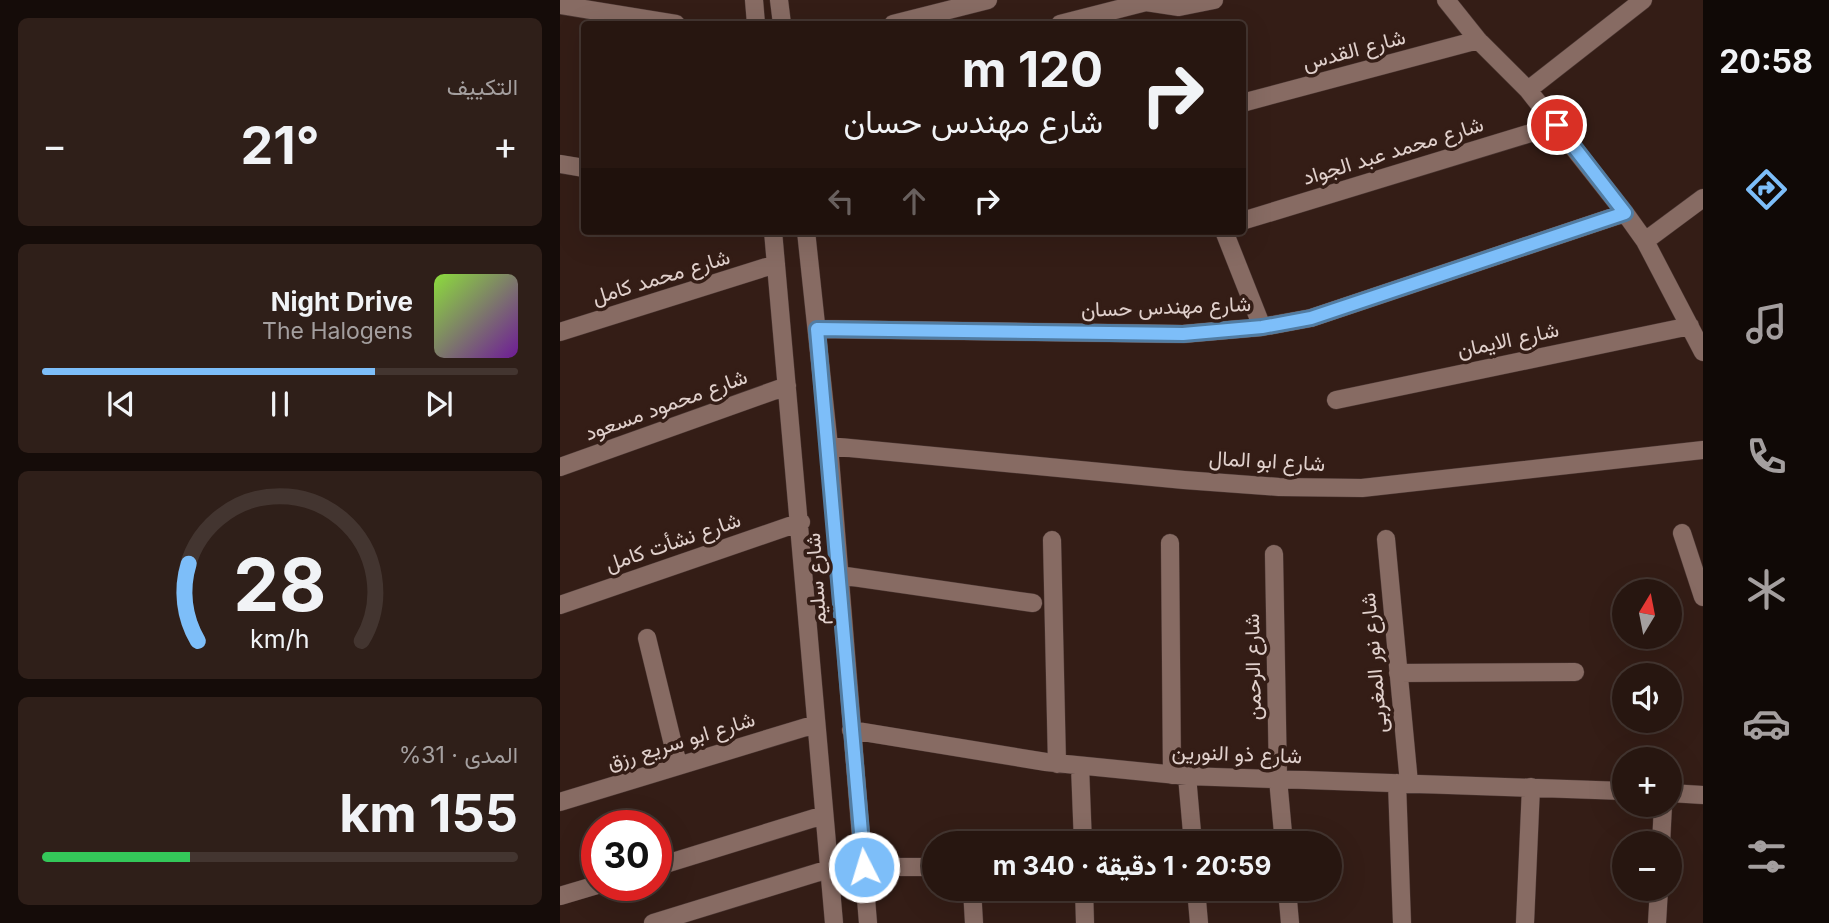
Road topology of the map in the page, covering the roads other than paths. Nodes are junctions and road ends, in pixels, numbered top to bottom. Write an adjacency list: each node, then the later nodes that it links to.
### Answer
1 (754, 0): 9 (street)
2 (779, 0): 10 (street)
3 (988, 0): 11 (street)
4 (1214, 0): 12 (street)
5 (1446, 0): 13 (street)
6 (1643, 0): 14 (street)
7 (560, 5): 8 (street)
8 (658, 21)
9 (756, 21)
10 (782, 21)
11 (905, 21)
12 (1072, 21)
13 (1478, 40): 14 (street); 15 (street, شارع القدس)
14 (1528, 90): 16 (street)
15 (1246, 102)
16 (1557, 125): 20 (street); 21 (street, شارع محمد عبد الجواد)
17 (560, 164): 18 (street)
18 (581, 168)
19 (1703, 198): 25 (street)
20 (1625, 213): 25 (street); 28 (street, شارع مهندس حسان)
21 (1246, 220)
22 (774, 235): 26 (street, شارع سليم)
23 (806, 235): 29 (street, شارع سليم)
24 (1226, 235): 28 (street)
25 (1645, 241): 27 (street)
26 (776, 264): 30 (street, شارع محمد كامل); 32 (street, شارع سليم)
27 (1690, 326): 31 (street); 33 (street, شارع الايمان)
28 (1262, 327): 29 (street, شارع مهندس حسان)
29 (817, 329): 34 (street, شارع سليم)
30 (560, 332)
31 (1703, 352)
32 (787, 386): 36 (street, شارع محمود مسعود); 37 (street, شارع سليم)
33 (1336, 400)
34 (829, 446): 35 (street, شارع ابو المال); 43 (street, شارع سليم)
35 (1703, 450)
36 (560, 467)
37 (801, 522): 46 (street, شارع نشأت كامل); 50 (street, شارع سليم)
38 (1682, 533): 44 (street)
39 (1385, 538): 49 (street, شارع نور المغربى)
40 (1052, 540): 52 (street)
41 (1170, 543): 55 (street)
42 (1274, 554): 56 (street, شارع الرحمن)
43 (839, 575): 45 (street); 51 (street, شارع سليم)
44 (1703, 597)
45 (1033, 603)
46 (560, 605)
47 (647, 638): 53 (street)
48 (1575, 672): 49 (street)
49 (1398, 673): 57 (street, شارع نور المغربى)
50 (816, 724): 53 (street, شارع ابو سريع رزق); 63 (street, شارع سليم)
51 (851, 730): 52 (street, شارع ذو النورين); 68 (street, شارع سليم)
52 (1057, 764): 54 (street, شارع ذو النورين)
53 (678, 765): 62 (street, شارع ابو سريع رزق)
54 (1080, 766): 55 (street, شارع ذو النورين); 64 (street)
55 (1180, 775): 56 (street, شارع ذو النورين); 65 (street)
56 (1278, 779): 57 (street, شارع ذو النورين); 66 (street, شارع الرحمن)
57 (1403, 783): 58 (street, شارع ذو النورين); 85 (street, شارع نور المغربى)
58 (1531, 787): 59 (street, شارع ذو النورين); 86 (street)
59 (1612, 790)
60 (1682, 794): 61 (street)
61 (1703, 795)
62 (560, 802)
63 (824, 815): 67 (street); 70 (street, شارع سليم)
64 (1082, 831)
65 (1191, 831)
66 (1282, 831)
67 (672, 862)
68 (864, 867): 69 (street); 80 (street, شارع سليم)
69 (922, 867)
70 (829, 869): 78 (street); 79 (street, شارع سليم)
71 (581, 890): 72 (street)
72 (560, 896)
73 (973, 901): 81 (street)
74 (1084, 901): 82 (street)
75 (1197, 901): 83 (street)
76 (1288, 901): 84 (street)
77 (1658, 901): 87 (street)
78 (653, 923)
79 (834, 923)
80 (868, 923)
81 (974, 923)
82 (1085, 923)
83 (1199, 923)
84 (1290, 923)
85 (1402, 923)
86 (1525, 923)
87 (1657, 923)

